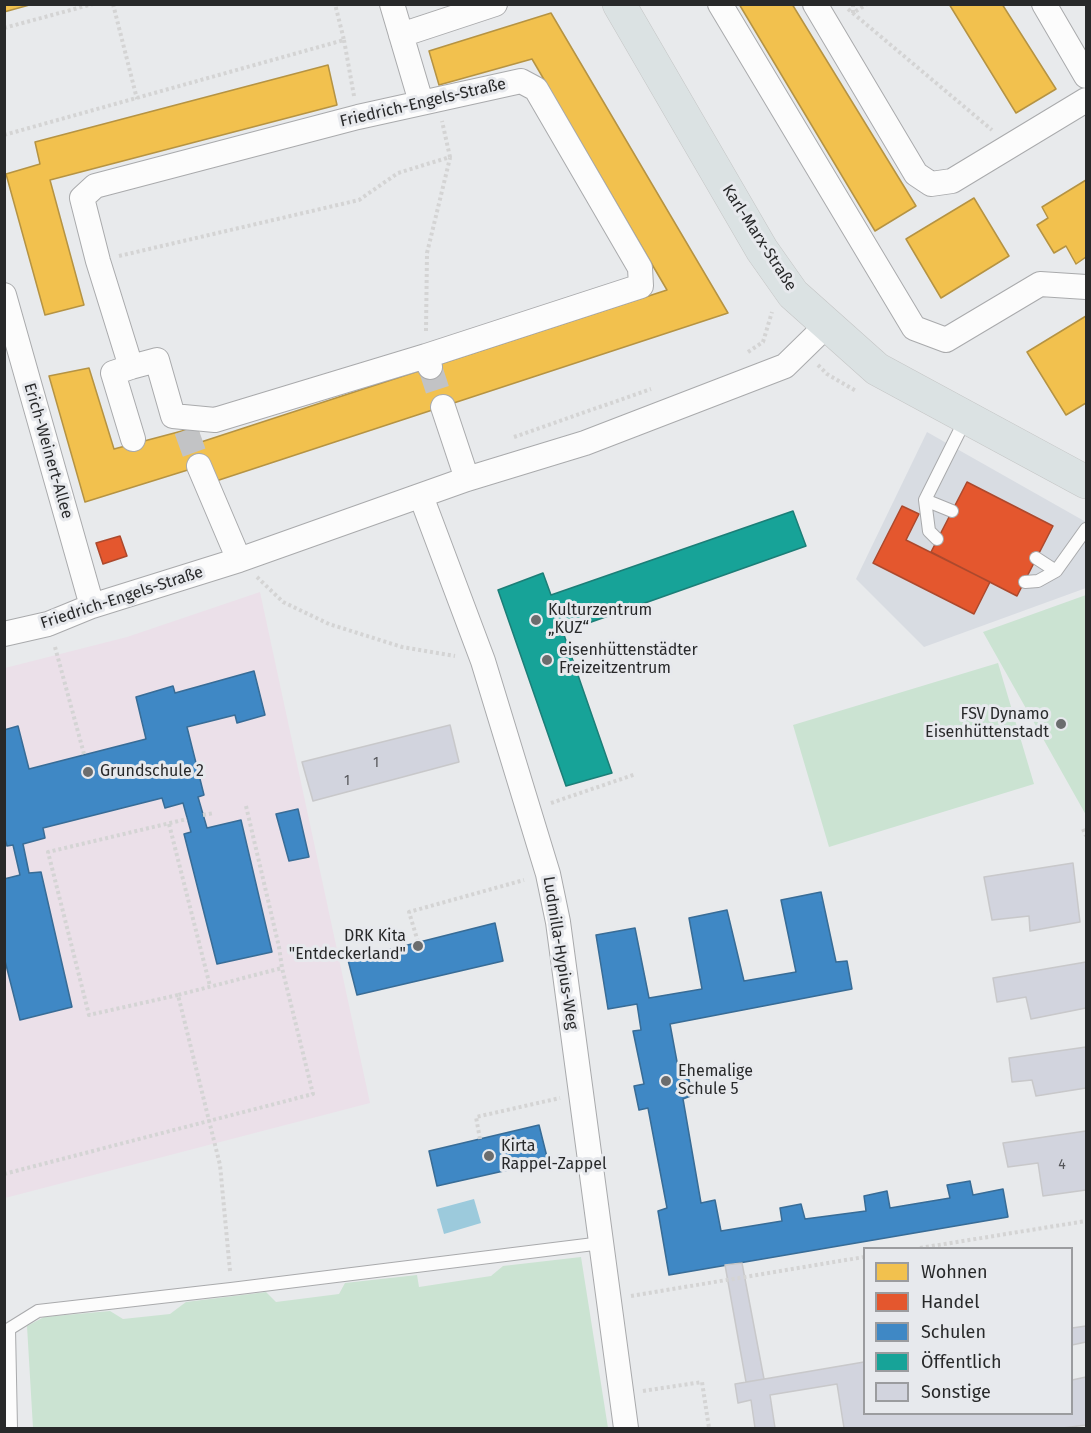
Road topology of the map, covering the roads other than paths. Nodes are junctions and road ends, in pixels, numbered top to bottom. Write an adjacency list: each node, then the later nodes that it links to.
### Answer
1 (392, 4): 7 (street)
2 (495, 4): 7 (street)
3 (619, 4): 13 (main road, Karl-Marx-Straße)
4 (720, 4): 11 (street)
5 (815, 4): 10 (street)
6 (1044, 4): 8 (street)
7 (401, 35): 9 (street)
8 (1086, 76)
9 (429, 100): 14 (street, Friedrich-Engels-Straße); 14 (street, Friedrich-Engels-Straße)
10 (1086, 100)
11 (1086, 287)
12 (4, 295): 30 (street, Erich-Weinert-Allee)
13 (827, 325): 16 (main road, Karl-Marx-Straße); 19 (street, Friedrich-Engels-Straße)
14 (131, 367): 17 (street)
15 (443, 407): 19 (street)
16 (966, 417): 20 (main road, Karl-Marx-Straße); 22 (lane)
17 (132, 439)
18 (199, 466): 27 (street)
19 (467, 479): 21 (street, Friedrich-Engels-Straße)
20 (1086, 482)
21 (421, 496): 27 (street, Friedrich-Engels-Straße); 32 (street, Ludmilla-Hypius-Weg)
22 (925, 500): 23 (lane); 25 (lane)
23 (952, 511)
24 (1086, 529): 28 (lane)
25 (938, 539)
26 (1036, 558): 28 (lane)
27 (238, 560): 30 (street, Friedrich-Engels-Straße)
28 (1056, 571): 29 (lane)
29 (1024, 582)
30 (92, 606): 31 (street, Friedrich-Engels-Straße)
31 (4, 634)
32 (602, 1243): 33 (lane); 35 (street, Ludmilla-Hypius-Weg)
33 (7, 1411): 34 (lane)
34 (11, 1428)
35 (626, 1428)

